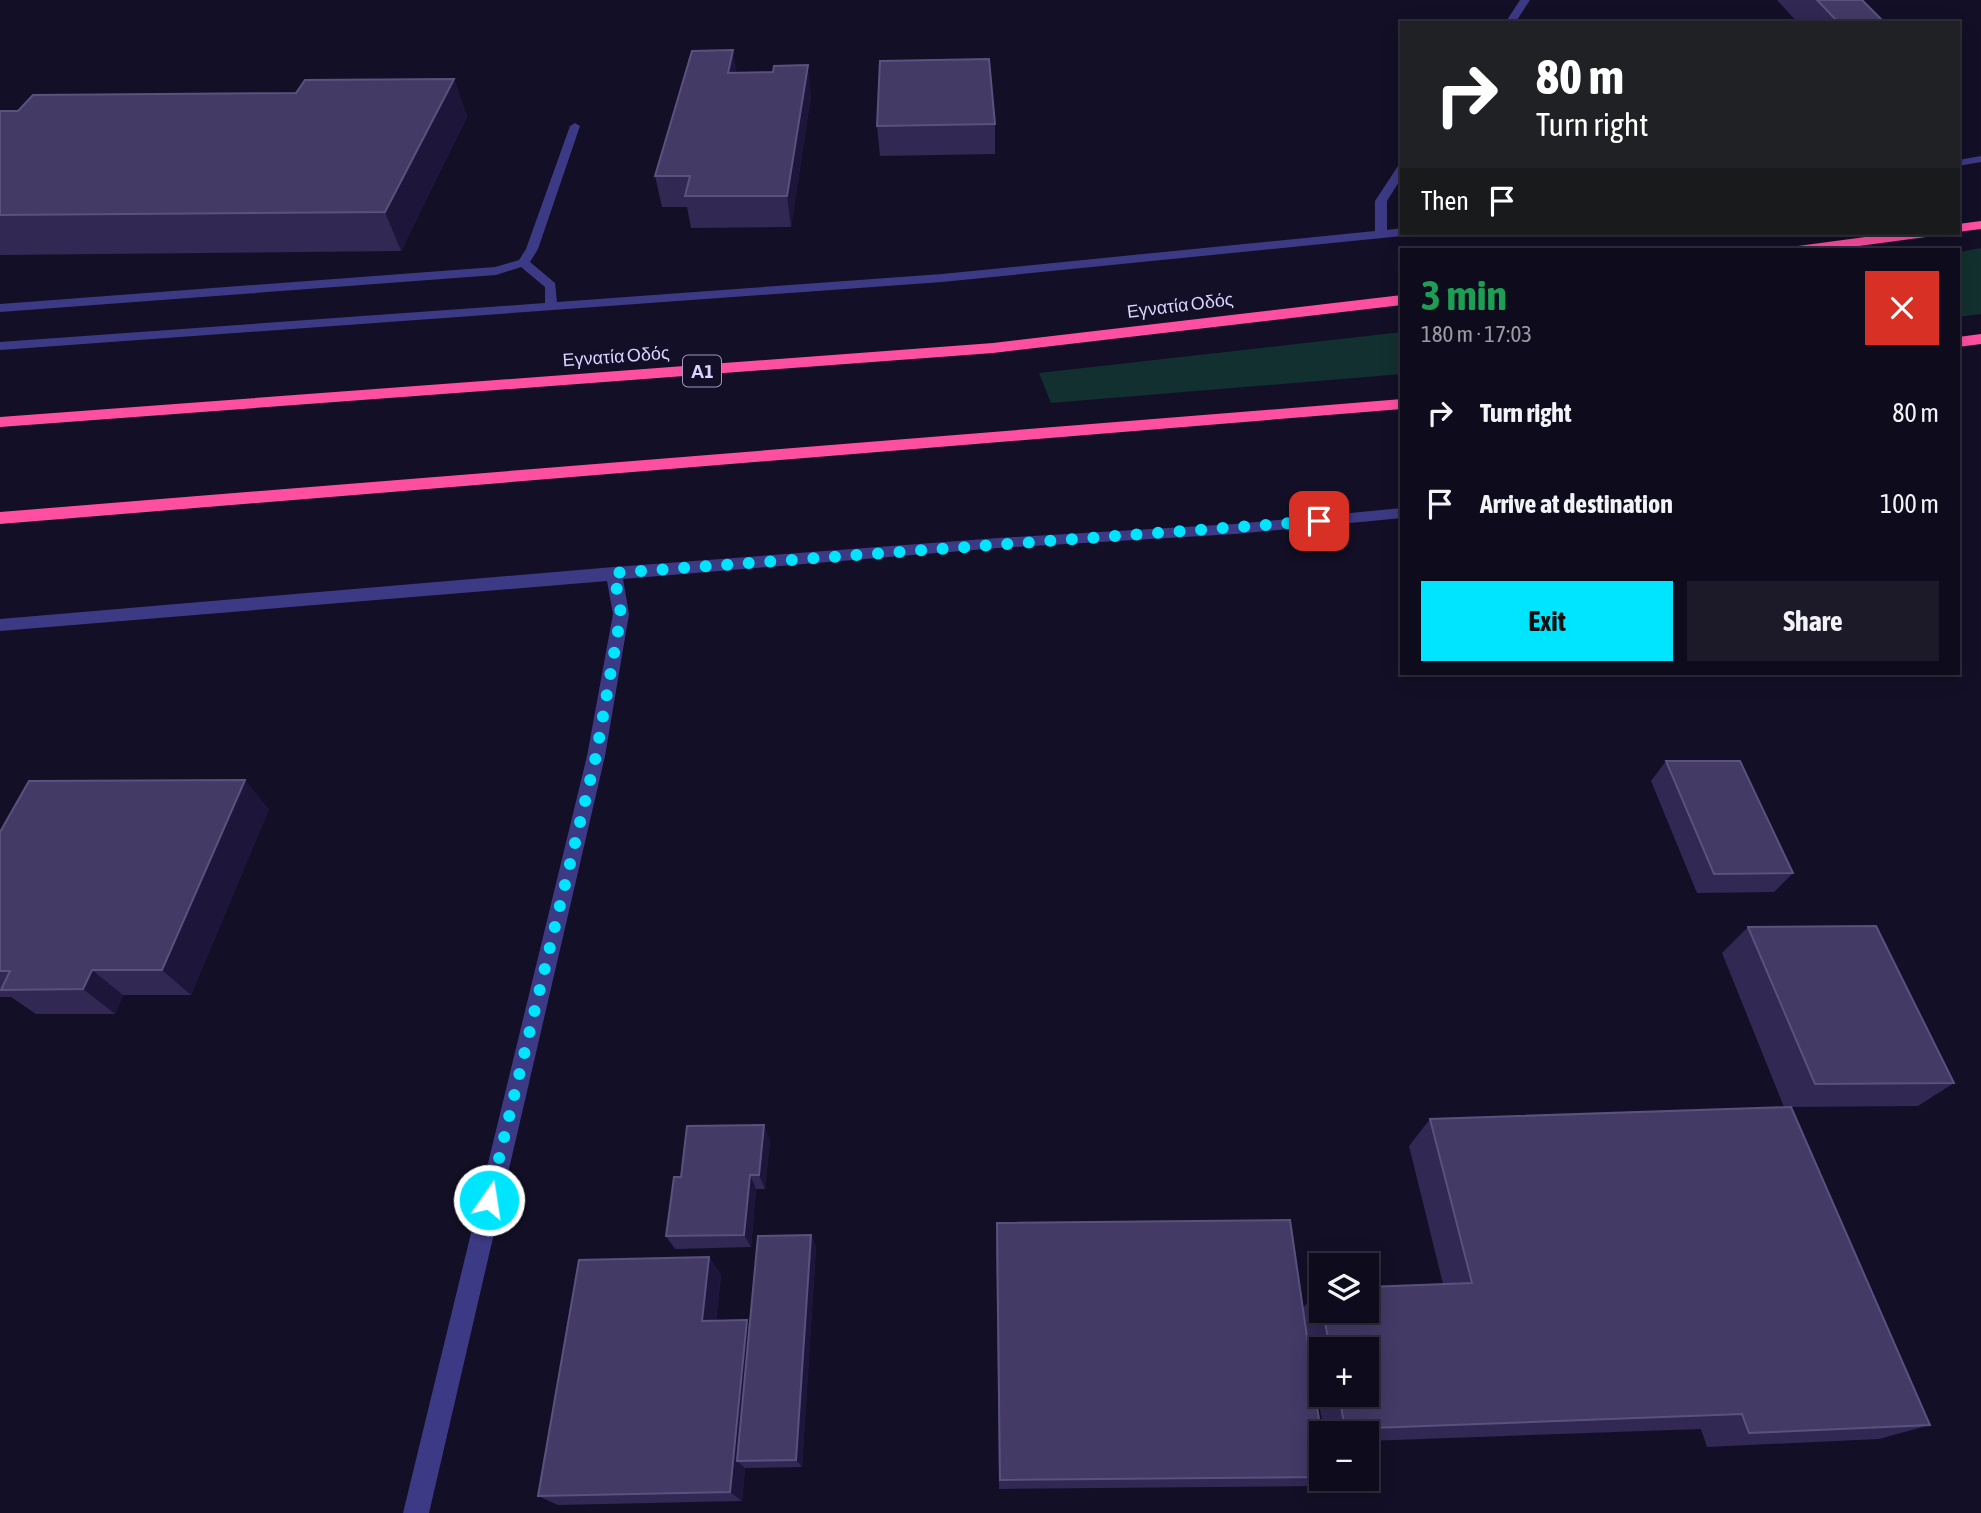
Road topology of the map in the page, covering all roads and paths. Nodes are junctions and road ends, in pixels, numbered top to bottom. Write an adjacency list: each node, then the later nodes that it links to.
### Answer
1 (1525, 0): 2 (street)
2 (1511, 21)
3 (575, 126): 13 (street)
4 (1981, 159): 5 (street)
5 (1960, 163)
6 (1400, 171): 10 (street)
7 (1981, 225): 8 (highway)
8 (1960, 228)
9 (1400, 232): 10 (street)
10 (1381, 234): 15 (street)
11 (1911, 235): 12 (highway)
12 (1813, 248)
13 (523, 263): 15 (street); 16 (street)
14 (1400, 300): 21 (highway, Εγνατία Οδός / Α1)
15 (551, 306): 19 (street)
16 (0, 308)
17 (1981, 339): 18 (highway)
18 (1960, 342)
19 (0, 346)
20 (1400, 404): 23 (highway)
21 (0, 422)
22 (1400, 513): 24 (street)
23 (0, 519)
24 (614, 573): 25 (street); 26 (street)
25 (0, 625)
26 (416, 1513)

